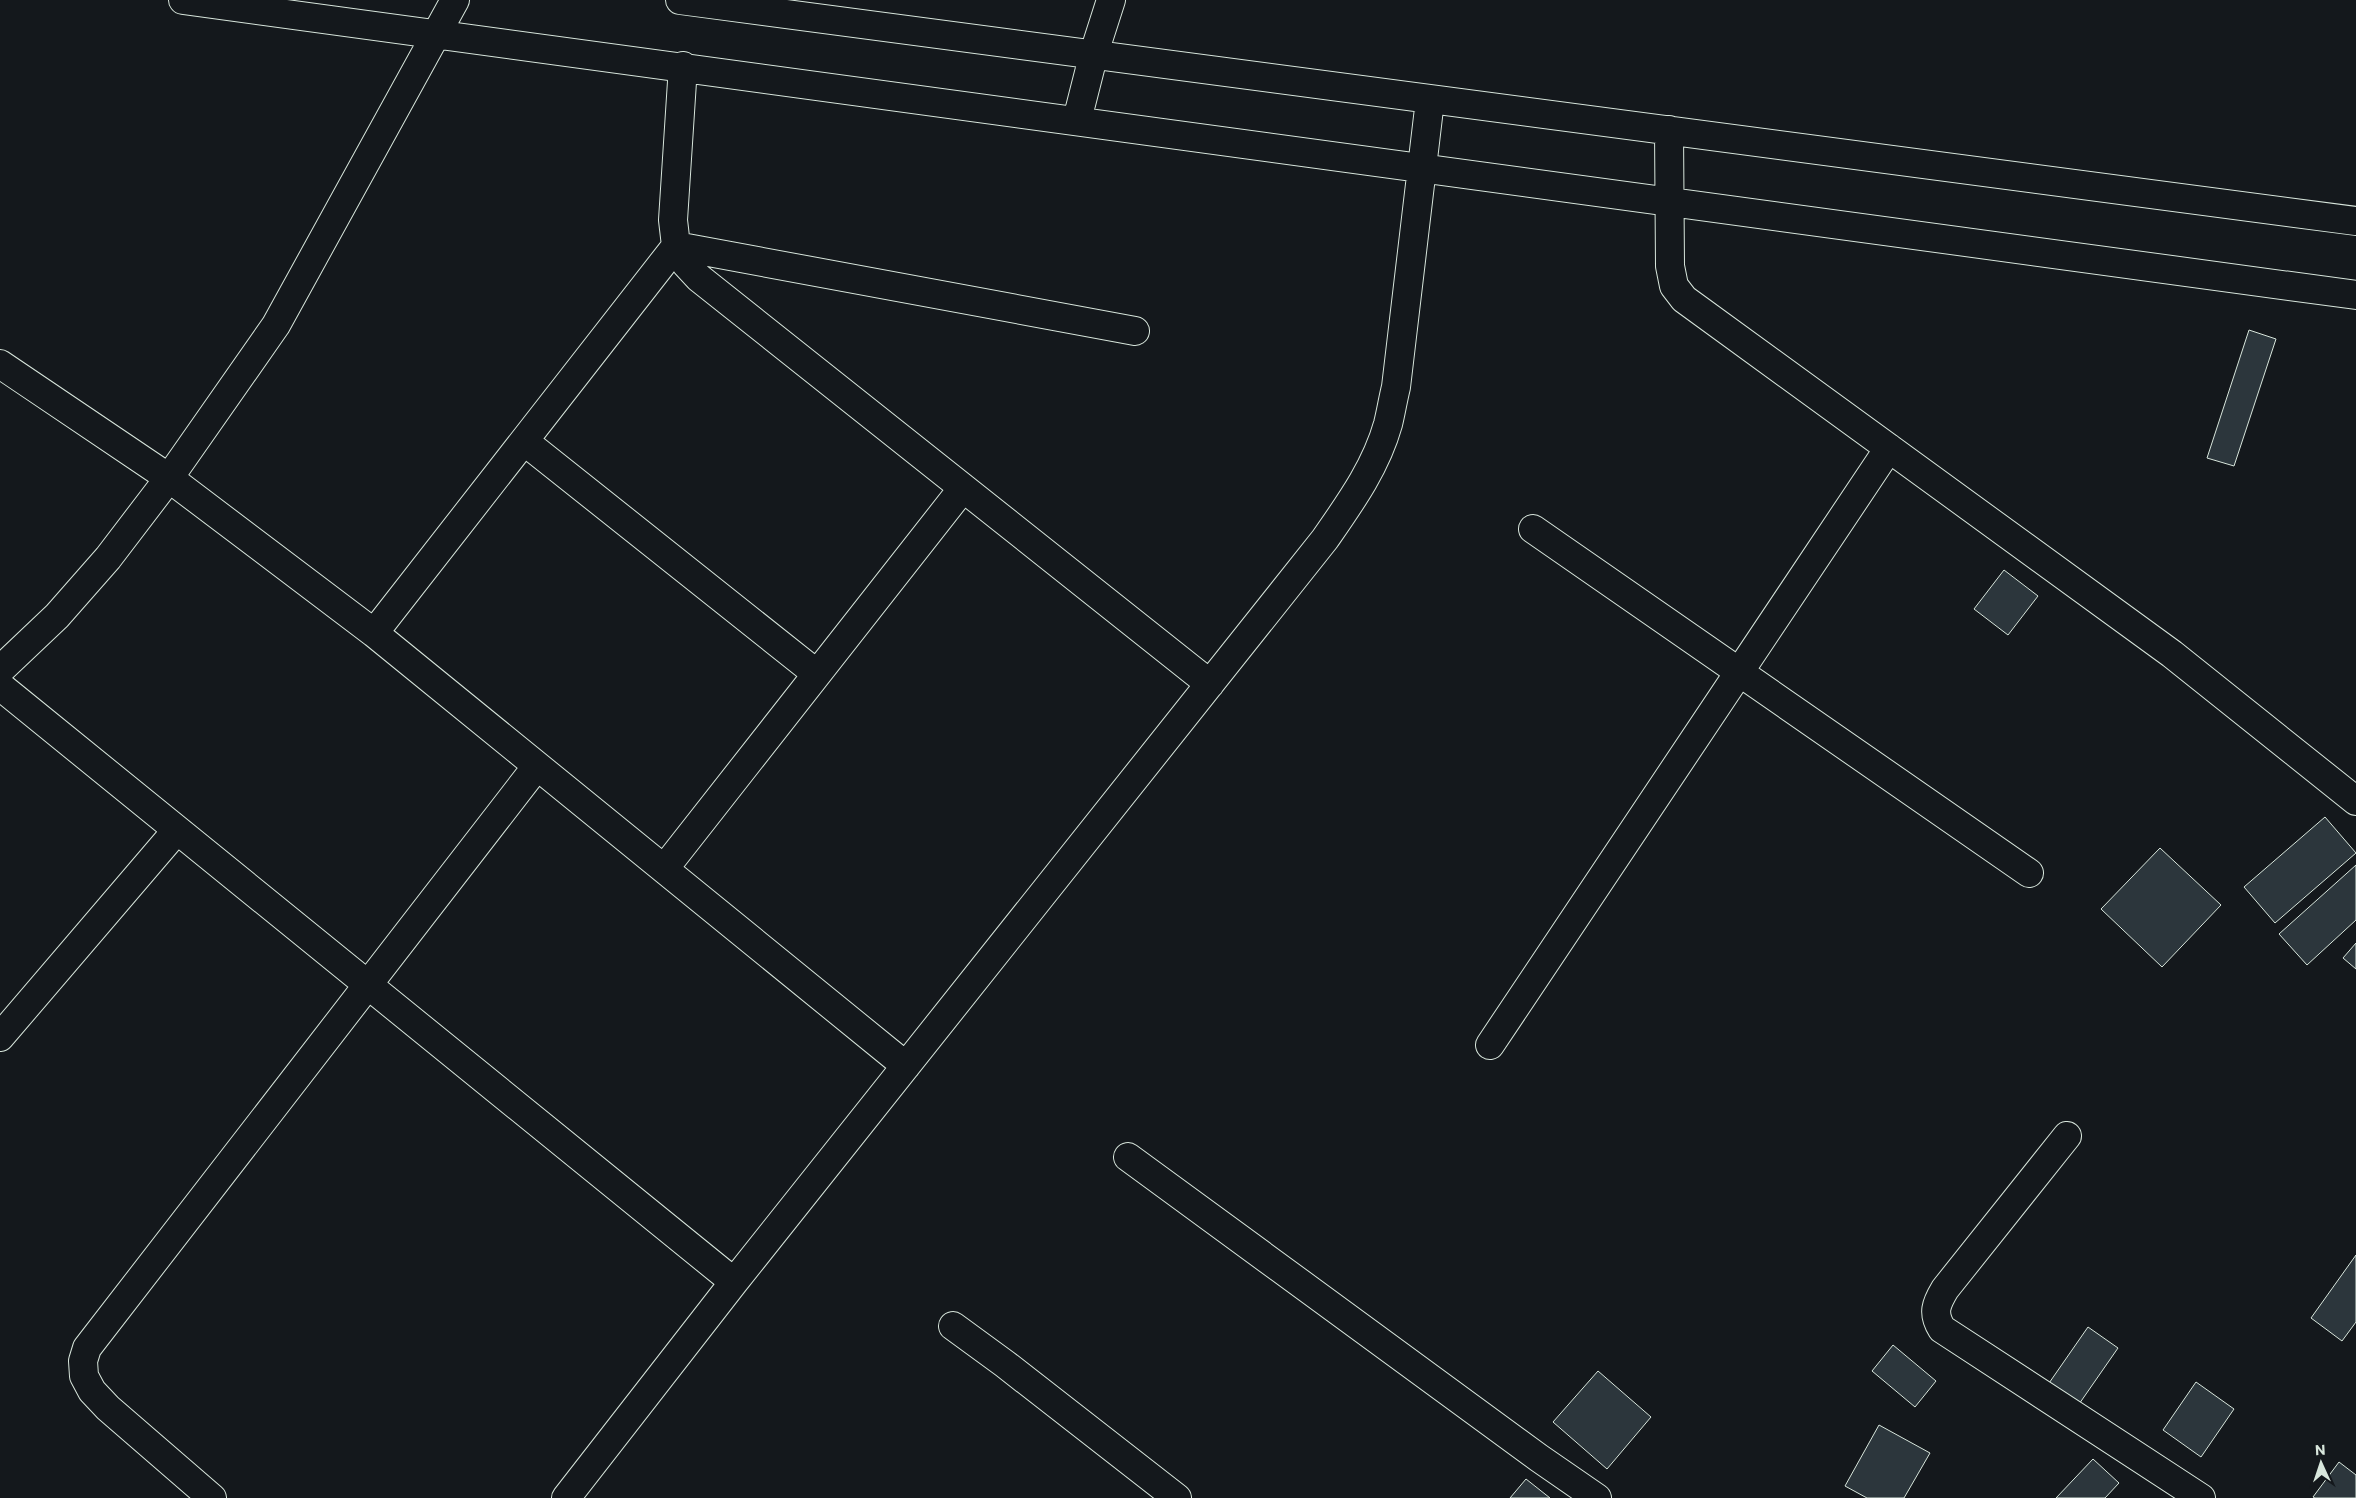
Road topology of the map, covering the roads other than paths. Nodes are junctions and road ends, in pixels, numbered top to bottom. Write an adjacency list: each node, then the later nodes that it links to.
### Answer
1 (183, 0): 5 (street)
2 (455, 0): 5 (street)
3 (680, 0): 6 (street)
4 (1111, 0): 6 (street)
5 (437, 33): 7 (street); 20 (street)
6 (1094, 53): 8 (street); 9 (street)
7 (683, 66): 9 (street); 14 (street)
8 (1430, 100): 10 (street); 11 (street)
9 (1077, 120): 11 (street)
10 (1669, 130): 12 (street); 13 (street)
11 (1422, 169): 12 (street); 27 (street)
12 (1669, 202): 15 (street); 19 (street)
13 (2356, 222)
14 (676, 246): 16 (street); 18 (street); 21 (street)
15 (2356, 295)
16 (1136, 331)
17 (0, 364): 20 (street)
18 (524, 441): 23 (street); 26 (street)
19 (1889, 448): 25 (street); 30 (street)
20 (169, 478): 23 (street); 24 (street)
21 (963, 488): 26 (street); 27 (street)
22 (1533, 529): 25 (street)
23 (374, 633): 29 (street)
24 (0, 670)
25 (1740, 671): 33 (street); 36 (street)
26 (817, 674): 32 (street)
27 (1210, 684): 37 (street)
28 (0, 686): 31 (street)
29 (537, 766): 32 (street); 34 (street)
30 (2356, 801)
31 (177, 830): 34 (street); 35 (street)
32 (664, 869): 37 (street)
33 (2029, 873)
34 (368, 985): 40 (street); 42 (street)
35 (0, 1038)
36 (1490, 1045)
37 (906, 1066): 40 (street)
38 (2067, 1136): 46 (street)
39 (1128, 1157): 45 (street)
40 (734, 1282): 43 (street)
41 (953, 1326): 44 (street)
42 (212, 1498)
43 (566, 1498)
44 (1177, 1498)
45 (1597, 1498)
46 (2201, 1498)

